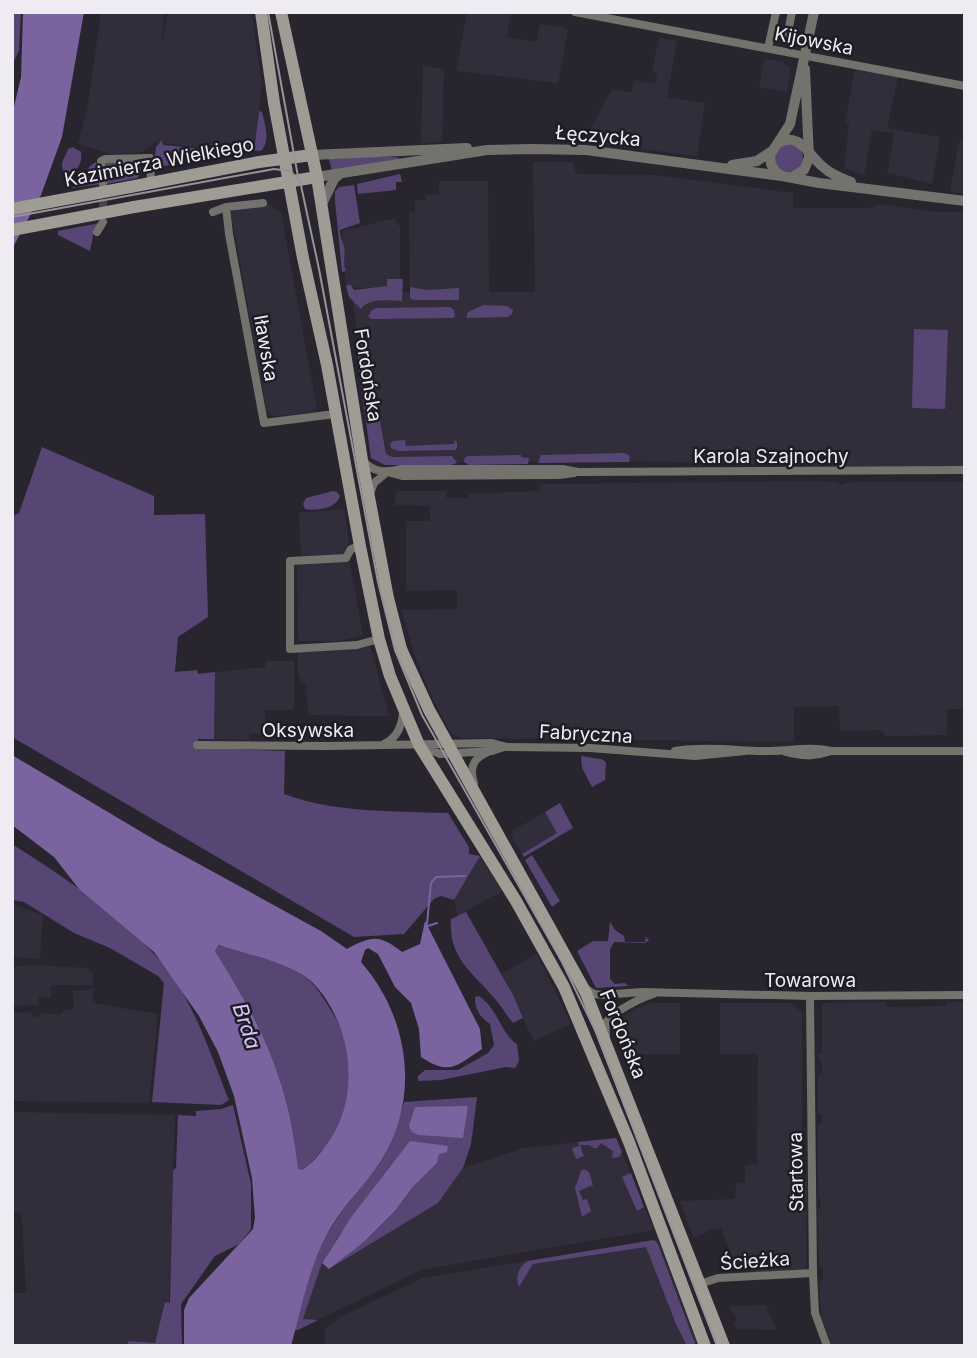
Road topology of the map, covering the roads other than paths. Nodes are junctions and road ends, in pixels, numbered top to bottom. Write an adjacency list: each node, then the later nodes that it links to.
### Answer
1 (261, 12): 11 (main road, Fordońska)
2 (281, 12): 15 (main road, Fordońska)
3 (575, 12): 8 (street, Kijowska)
4 (776, 12): 7 (street)
5 (792, 12): 7 (street)
6 (814, 12): 9 (street)
7 (772, 35): 8 (street)
8 (768, 48): 9 (street, Kijowska)
9 (806, 56): 10 (street, Kijowska); 12 (street); 14 (street)
10 (965, 86)
11 (279, 130): 16 (main road, Fordońska); 17 (main road)
12 (775, 147): 14 (street, Łęczycka); 18 (street, Łęczycka); 21 (street)
13 (487, 150): 15 (street, Łęczycka); 18 (street, Łęczycka); 19 (street, Łęczycka)
14 (808, 151): 21 (street); 26 (street, Łęczycka)
15 (313, 155): 16 (main road, Kazimierza Wielkiego); 20 (main road, Fordońska)
16 (284, 158): 17 (main road, Kazimierza Wielkiego); 22 (main road, Fordońska)
17 (265, 161): 23 (main road, Kazimierza Wielkiego)
18 (733, 167): 21 (street, Łęczycka)
19 (341, 173): 20 (street, Łęczycka); 30 (street)
20 (317, 177): 22 (main road, Kazimierza Wielkiego); 30 (main road, Fordońska)
21 (785, 177): 26 (street, Łęczycka)
22 (288, 181): 25 (main road, Kazimierza Wielkiego); 29 (main road, Fordońska)
23 (151, 183): 24 (street); 32 (main road, Kazimierza Wielkiego, bridge)
24 (103, 184)
25 (263, 185): 29 (main road); 35 (main road, Kazimierza Wielkiego, bridge)
26 (867, 187): 27 (street, Łęczycka)
27 (965, 201)
28 (263, 202): 31 (street)
29 (292, 203): 37 (main road, Fordońska)
30 (322, 204): 38 (main road, Fordońska)
31 (226, 207): 33 (street); 37 (street, Iławska)
32 (12, 209)
33 (213, 212)
34 (103, 222): 36 (street)
35 (12, 230)
36 (97, 232)
37 (335, 414): 42 (main road, Fordońska)
38 (362, 460): 40 (street, Karola Szajnochy); 41 (main road, Fordońska)
39 (965, 470): 40 (street, Karola Szajnochy)
40 (388, 473): 41 (street)
41 (369, 497): 45 (main road, Fordońska)
42 (360, 546): 43 (main road, Fordońska); 43 (street)
43 (379, 639): 44 (main road, Fordońska)
44 (403, 708): 47 (street); 48 (main road, Fordońska)
45 (448, 744): 48 (street, Oksywska); 49 (street, Fabryczna); 50 (street, Fabryczna); 52 (main road, Fordońska)
46 (197, 745): 47 (street, Oksywska)
47 (381, 745): 48 (street, Oksywska)
48 (419, 745): 60 (main road, Fordońska)
49 (507, 747): 50 (street, Fabryczna); 51 (street, Fabryczna)
50 (492, 751): 52 (street)
51 (965, 751)
52 (485, 809): 53 (main road, Fordońska)
53 (583, 987): 54 (street, Towarowa); 57 (main road, Fordońska)
54 (656, 993): 56 (street, Towarowa); 57 (street, Towarowa)
55 (965, 995): 56 (street, Towarowa)
56 (810, 996): 58 (street, Startowa)
57 (606, 1039): 59 (main road, Fordońska)
58 (813, 1273): 59 (street, Ścieżka); 62 (street, Startowa)
59 (700, 1284): 61 (main road, Fordońska)
60 (705, 1346)
61 (724, 1346)
62 (827, 1346)

